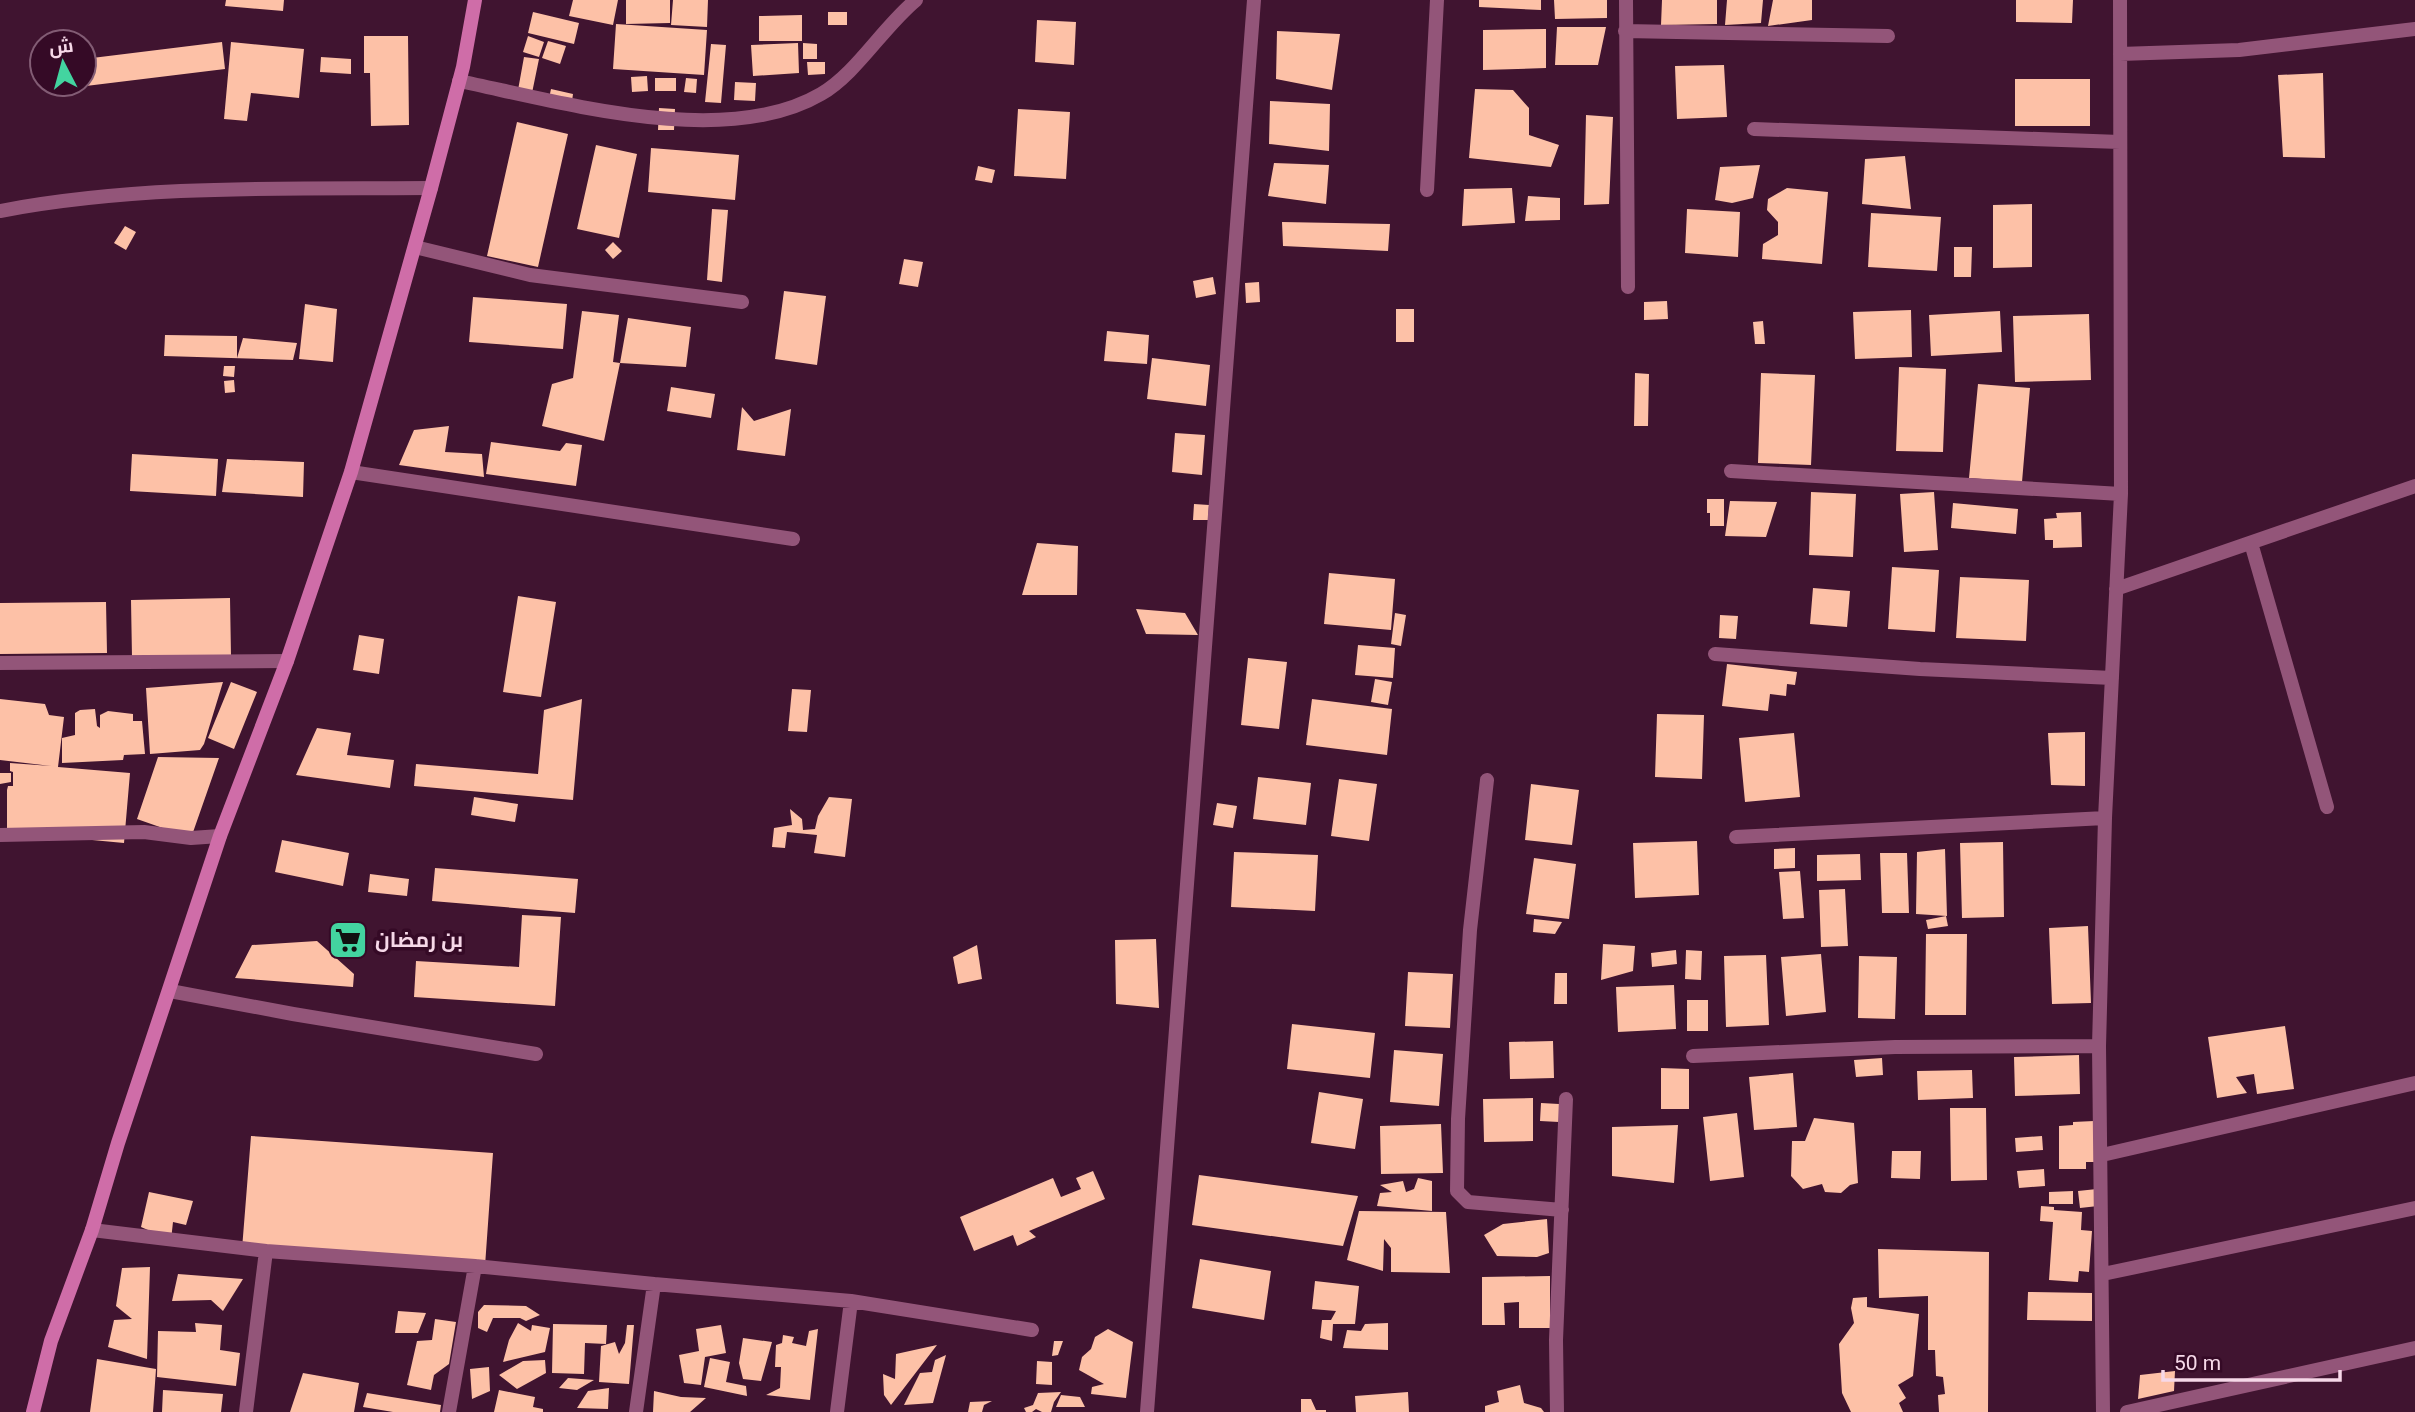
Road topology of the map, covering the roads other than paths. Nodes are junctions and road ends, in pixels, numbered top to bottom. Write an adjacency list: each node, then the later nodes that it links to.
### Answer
1 (475, 0): 11 (street)
2 (916, 0): 11 (street)
3 (1254, 0): 59 (street)
4 (1437, 0): 15 (street)
5 (1626, 0): 8 (street)
6 (2120, 0): 10 (street)
7 (2415, 29): 10 (street)
8 (1625, 31): 9 (street); 18 (street)
9 (1888, 36)
10 (2120, 54): 13 (street)
11 (459, 81): 14 (street)
12 (1754, 129): 13 (street)
13 (2120, 142): 23 (street)
14 (431, 188): 16 (street); 17 (street)
15 (1427, 190)
16 (0, 211)
17 (415, 247): 19 (street); 21 (street)
18 (1628, 287)
19 (742, 302)
20 (1731, 471): 23 (street)
21 (351, 472): 24 (street); 28 (street)
22 (2415, 486): 25 (street)
23 (2121, 494): 26 (street)
24 (793, 539)
25 (2251, 543): 26 (street); 32 (street)
26 (2116, 589): 30 (street)
27 (1715, 654): 30 (street)
28 (287, 661): 29 (street); 35 (street)
29 (0, 663)
30 (2112, 678): 33 (street)
31 (1487, 780): 45 (street)
32 (2327, 807)
33 (2105, 818): 36 (street); 38 (street)
34 (0, 835): 35 (street)
35 (220, 836): 37 (street)
36 (1736, 837)
37 (170, 991): 39 (street); 46 (street)
38 (2099, 1046): 40 (street); 43 (street)
39 (536, 1054)
40 (1693, 1056)
41 (2415, 1083): 43 (street)
42 (1566, 1099): 45 (street)
43 (2102, 1155): 49 (street)
44 (2415, 1208): 49 (street)
45 (1562, 1210): 60 (street)
46 (92, 1230): 47 (street); 54 (street)
47 (266, 1251): 48 (street); 55 (street)
48 (475, 1266): 50 (street); 56 (street)
49 (2104, 1274): 61 (street)
50 (654, 1284): 51 (street); 57 (street)
51 (851, 1301): 52 (street); 58 (street)
52 (1032, 1330)
53 (2415, 1348): 62 (street)
54 (33, 1412)
55 (246, 1412)
56 (449, 1412)
57 (636, 1412)
58 (837, 1412)
59 (1147, 1412)
60 (1556, 1412)
61 (2103, 1412)
62 (2127, 1412)

